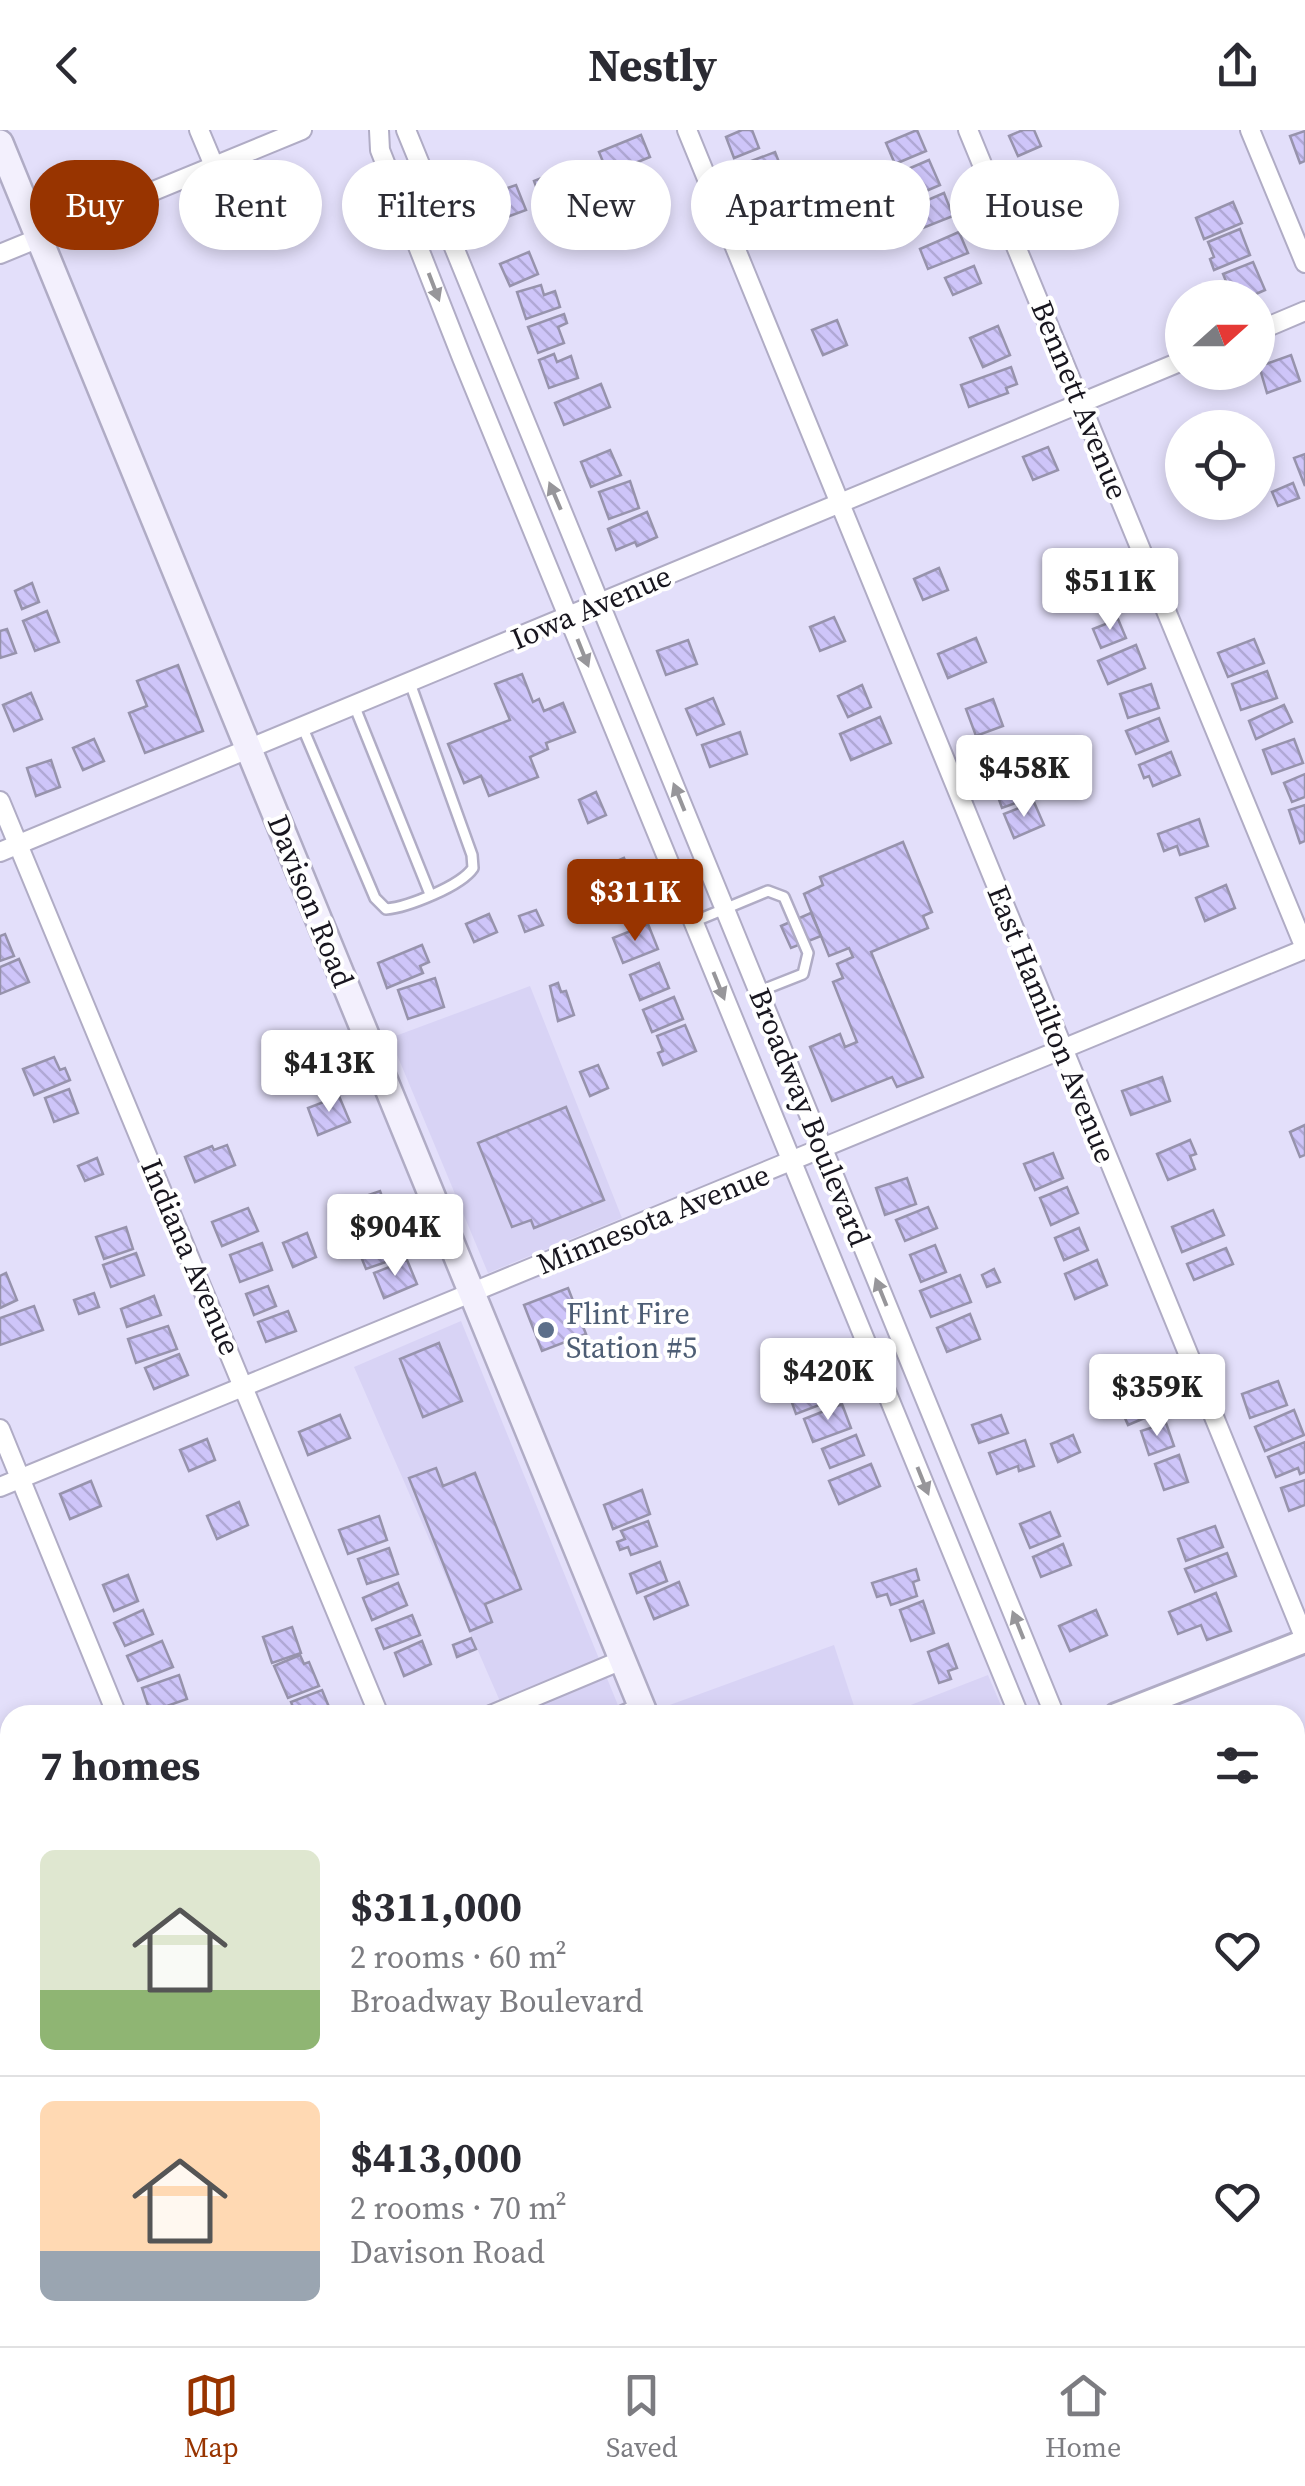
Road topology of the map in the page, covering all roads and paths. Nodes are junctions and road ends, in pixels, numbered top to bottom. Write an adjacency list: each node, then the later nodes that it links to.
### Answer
1 (199, 130): 9 (street)
2 (302, 130): 10 (street)
3 (379, 130): 19 (street, Broadway Boulevard, one-way to 19)
4 (406, 130): 18 (street, Broadway Boulevard)
5 (687, 130): 22 (street, East Hamilton Avenue)
6 (968, 130): 21 (street, Bennett Avenue)
7 (1250, 130): 15 (street)
8 (0, 143): 11 (main road, Davison Road)
9 (212, 160)
10 (233, 160)
11 (30, 215)
12 (30, 241): 14 (street)
13 (44, 250): 28 (main road, Davison Road)
14 (0, 254)
15 (1305, 263)
16 (1305, 311): 17 (street)
17 (1275, 324)
18 (492, 344): 19 (street); 23 (street, Broadway Boulevard, one-way to 18)
19 (462, 358): 24 (street, Broadway Boulevard)
20 (1165, 369): 21 (street, Iowa Avenue)
21 (1081, 403): 22 (street, Iowa Avenue); 35 (street, Bennett Avenue)
22 (840, 504): 23 (street, Iowa Avenue); 37 (street, East Hamilton Avenue)
23 (600, 604): 24 (street, Iowa Avenue); 33 (street, Broadway Boulevard, one-way to 23)
24 (568, 616): 25 (street, Iowa Avenue); 34 (street, Broadway Boulevard, one-way to 34)
25 (409, 682): 26 (street, Iowa Avenue); 32 (lane)
26 (354, 705): 27 (street, Iowa Avenue); 32 (lane)
27 (302, 726): 28 (street, Iowa Avenue); 32 (lane)
28 (249, 749): 30 (street, Iowa Avenue); 40 (main road, Davison Road)
29 (0, 800): 30 (street, Indiana Avenue)
30 (18, 844): 31 (street, Iowa Avenue); 41 (street, Indiana Avenue)
31 (0, 852)
32 (430, 894)
33 (725, 909): 34 (lane); 36 (street, Broadway Boulevard); 36 (lane)
34 (694, 922): 39 (street, Broadway Boulevard, one-way to 39)
35 (1305, 948): 37 (street, Minnesota Avenue)
36 (759, 992): 38 (street, Broadway Boulevard)
37 (1061, 1048): 38 (street, Minnesota Avenue); 45 (street, East Hamilton Avenue)
38 (823, 1149): 39 (street, Minnesota Avenue); 52 (street, Broadway Boulevard, one-way to 38)
39 (792, 1162): 40 (street, Minnesota Avenue); 51 (street, Broadway Boulevard, one-way to 51)
40 (472, 1293): 41 (street, Minnesota Avenue); 46 (main road, Davison Road)
41 (244, 1385): 43 (street, Minnesota Avenue); 48 (street, Indiana Avenue)
42 (0, 1429): 43 (street)
43 (21, 1479): 44 (street, Minnesota Avenue); 47 (street)
44 (0, 1488)
45 (1305, 1640): 53 (street)
46 (622, 1660): 49 (street); 50 (main road, Davison Road)
47 (113, 1705)
48 (375, 1705)
49 (516, 1705)
50 (640, 1705)
51 (1015, 1705)
52 (1052, 1705)
53 (1141, 1705)

